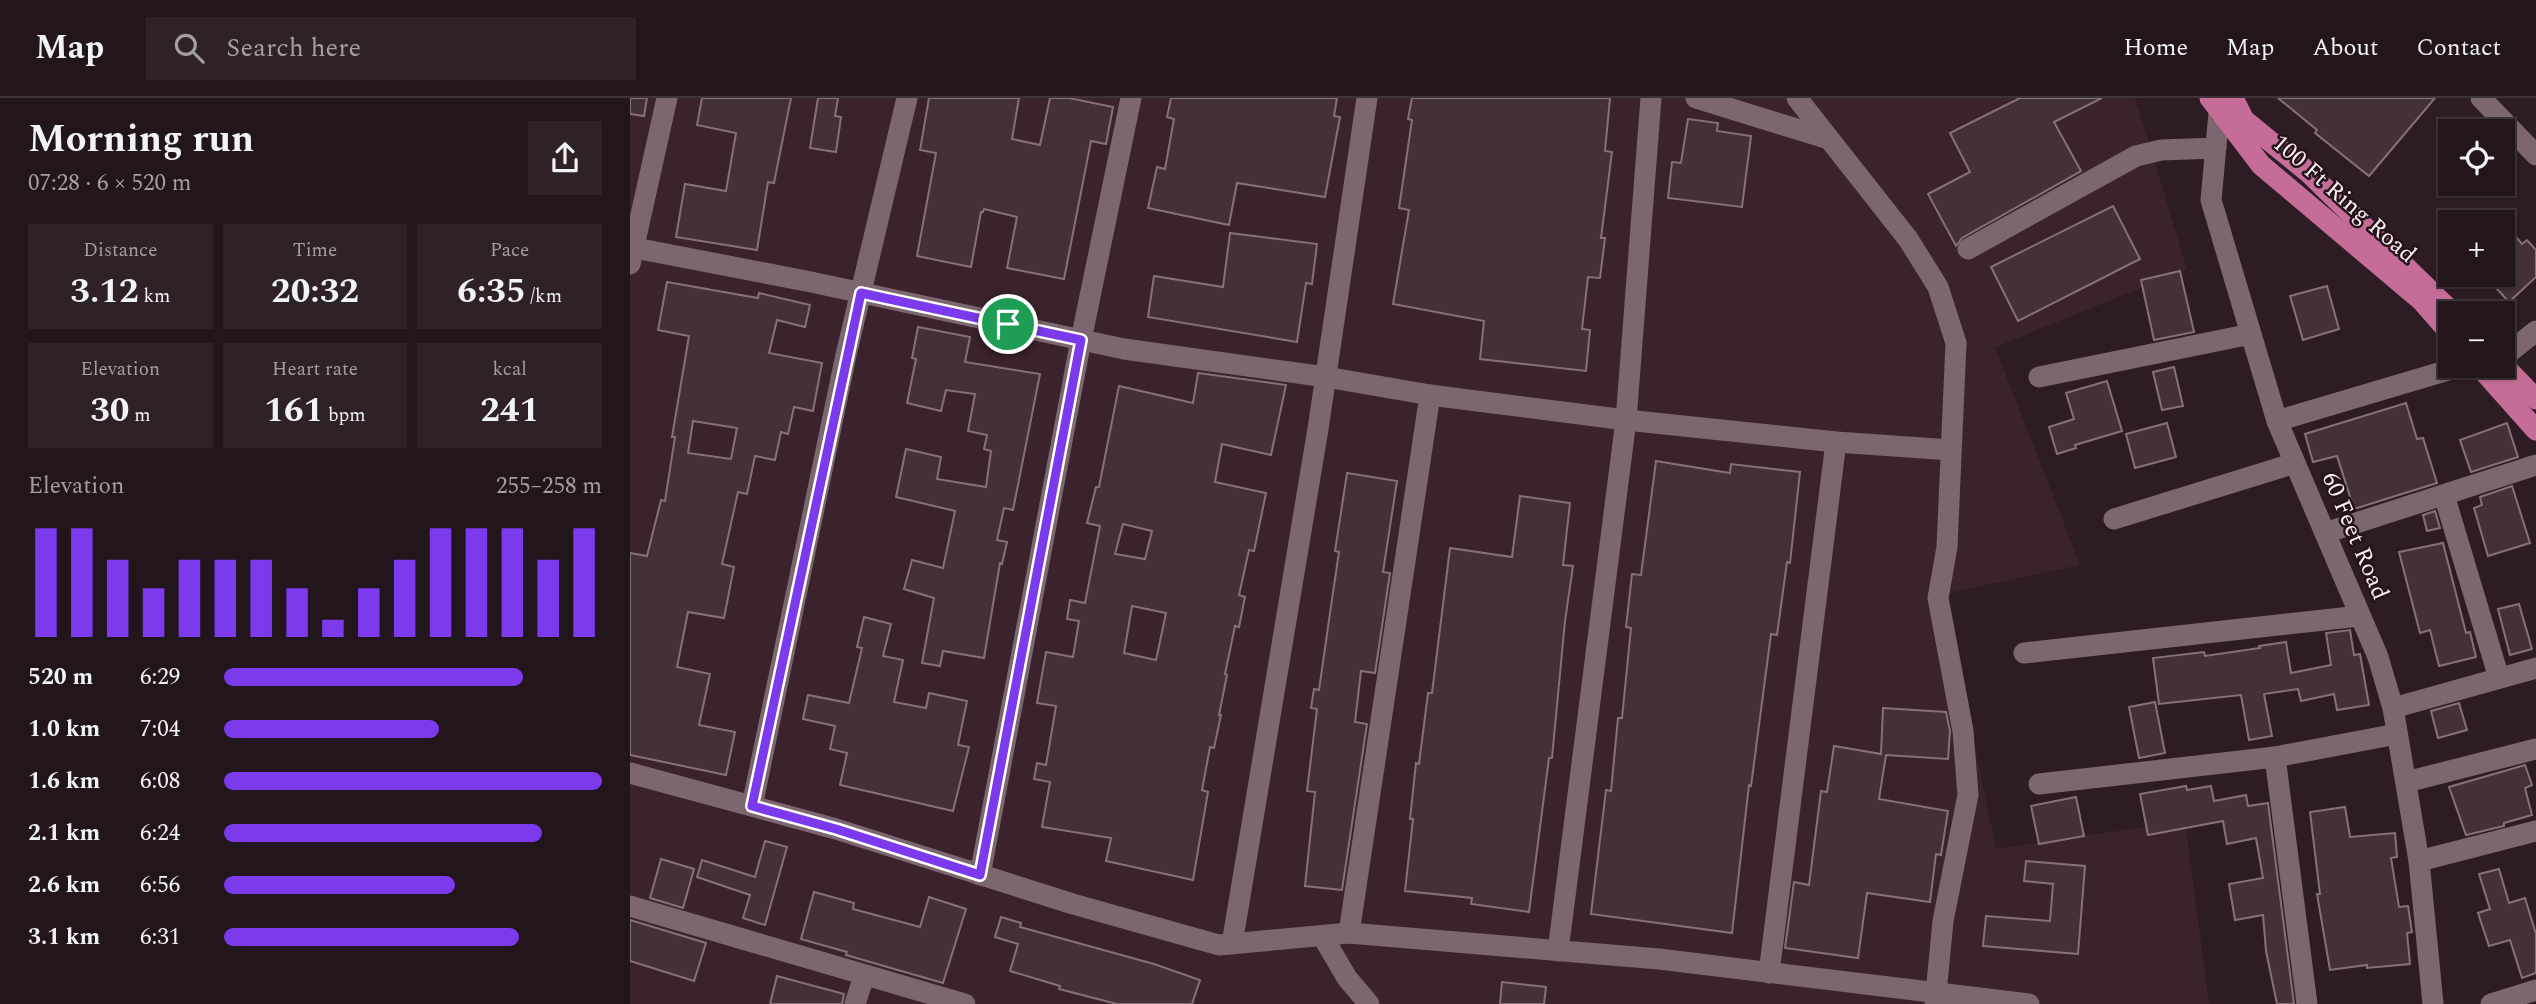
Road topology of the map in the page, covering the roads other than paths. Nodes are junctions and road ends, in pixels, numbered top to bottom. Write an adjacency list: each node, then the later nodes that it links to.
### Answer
1 (667, 98): 14 (street)
2 (907, 98): 15 (street)
3 (1131, 98): 20 (street)
4 (1367, 98): 23 (street)
5 (1651, 98): 29 (street)
6 (1696, 98): 10 (street)
7 (1797, 98): 10 (street)
8 (2481, 98): 12 (street)
9 (2223, 102): 11 (street, 60 Feet Road); 16 (main road, 100 Ft Ring Road); 17 (main road, 100 Ft Ring Road)
10 (1829, 139): 33 (street)
11 (2216, 148): 13 (street); 19 (street, 60 Feet Road)
12 (2536, 155)
13 (1968, 249)
14 (631, 253): 15 (street)
15 (861, 293): 20 (street); 50 (street)
16 (2441, 301)
17 (2438, 319)
18 (2536, 331): 21 (street)
19 (2251, 334): 24 (street); 30 (street, 60 Feet Road)
20 (1081, 340): 23 (street); 53 (street)
21 (2515, 348)
22 (2438, 373): 30 (street)
23 (1326, 377): 27 (street); 57 (street)
24 (2039, 377)
25 (2515, 377): 28 (main road)
26 (2490, 378): 31 (main road)
27 (1430, 394): 29 (street); 55 (street)
28 (2536, 399)
29 (1626, 420): 32 (street); 58 (street)
30 (2277, 421): 34 (street, 60 Feet Road)
31 (2536, 430)
32 (1836, 442): 33 (street); 59 (street)
33 (1951, 450): 62 (street)
34 (2295, 463): 37 (street); 38 (street, 60 Feet Road)
35 (2536, 466): 36 (street)
36 (2444, 495): 38 (street); 42 (street)
37 (2114, 519)
38 (2325, 533): 39 (street, 60 Feet Road)
39 (2360, 616): 40 (street); 43 (street, 60 Feet Road)
40 (2024, 653)
41 (2536, 668): 42 (street)
42 (2499, 678): 43 (street)
43 (2393, 708): 44 (street, 60 Feet Road)
44 (2397, 734): 46 (street); 48 (street, 60 Feet Road)
45 (2536, 749): 48 (street)
46 (2275, 757): 49 (street); 67 (street)
47 (630, 773): 50 (street)
48 (2406, 782): 52 (street, 60 Feet Road)
49 (2039, 784)
50 (752, 806): 53 (street)
51 (2536, 831): 52 (street)
52 (2419, 861): 68 (street, 60 Feet Road)
53 (980, 875): 57 (street)
54 (630, 906): 60 (street)
55 (1349, 933): 56 (street); 58 (street)
56 (1323, 937): 57 (street); 65 (street)
57 (1232, 944)
58 (1558, 951): 59 (street)
59 (1769, 973): 62 (street)
60 (864, 976): 63 (street); 64 (street)
61 (2536, 990): 69 (street)
62 (1936, 998): 66 (street)
63 (855, 1004)
64 (965, 1004)
65 (1369, 1004)
66 (2029, 1004)
67 (2306, 1004)
68 (2433, 1004)
69 (2491, 1004)

